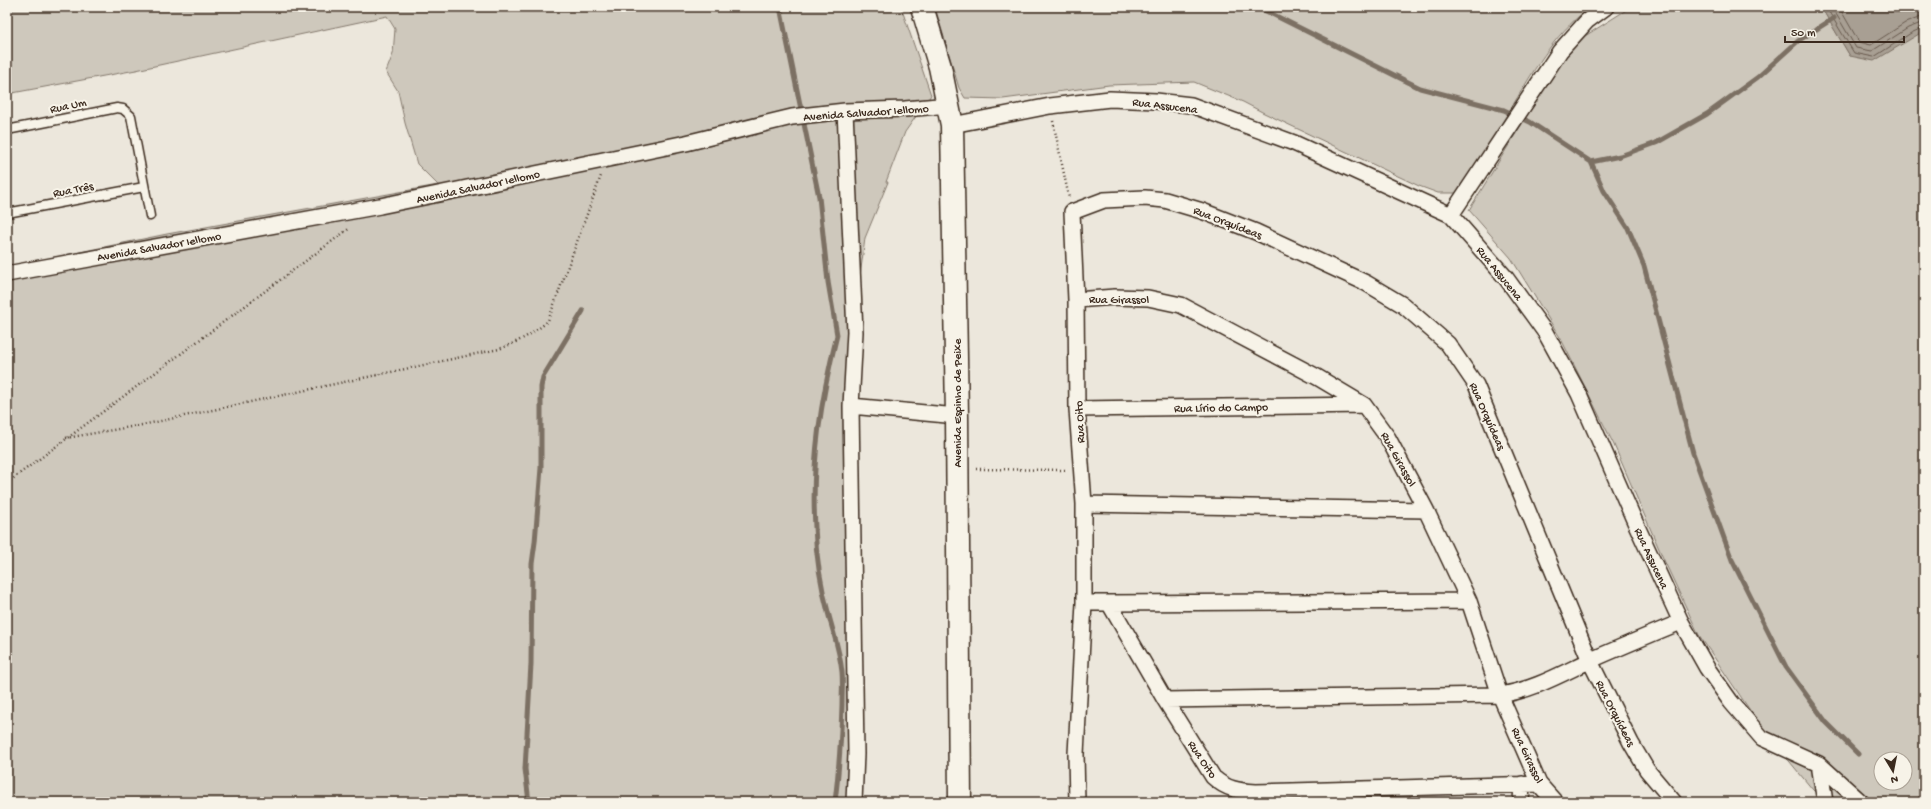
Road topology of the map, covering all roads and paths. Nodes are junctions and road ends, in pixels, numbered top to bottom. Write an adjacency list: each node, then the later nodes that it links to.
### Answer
1 (922, 7): 5 (street, Avenida Espinho de Peixe)
2 (1606, 7): 11 (street)
3 (1050, 106): 5 (street, Rua Assucena); 9 (path); 11 (street, Rua Assucena)
4 (845, 111): 5 (street, Avenida Salvador Iellomo); 7 (street, Avenida Salvador Iellomo); 17 (street)
5 (950, 115): 19 (street, Avenida Espinho de Peixe)
6 (7, 130): 8 (lane, Rua Um)
7 (607, 158): 14 (street, Avenida Salvador Iellomo); 20 (path)
8 (144, 187): 10 (lane, Rua Três); 12 (lane)
9 (1072, 212): 15 (street, Rua Oito); 30 (street, Rua Orquídeas)
10 (7, 213)
11 (1451, 215): 29 (street, Rua Assucena)
12 (150, 216)
13 (354, 225): 20 (path)
14 (7, 274)
15 (1076, 300): 16 (street, Rua Girassol); 18 (street, Rua Oito)
16 (1364, 405): 18 (street, Rua Lírio do Campo); 25 (street, Rua Girassol)
17 (851, 406): 19 (street); 37 (street)
18 (1077, 409): 22 (street, Rua Oito)
19 (958, 416): 21 (street, Avenida Espinho de Peixe)
20 (66, 438): 23 (path)
21 (957, 469): 22 (path); 38 (street, Avenida Espinho de Peixe)
22 (1081, 470): 24 (street, Rua Oito)
23 (7, 483)
24 (1084, 504): 25 (street); 27 (street, Rua Oito)
25 (1426, 510): 26 (street, Rua Girassol)
26 (1469, 601): 28 (street); 31 (street, Rua Girassol)
27 (1084, 603): 28 (street); 39 (street, Rua Oito)
28 (1109, 603): 32 (street, Rua Oito)
29 (1681, 622): 30 (street); 33 (street, Rua Assucena)
30 (1590, 661): 31 (street); 42 (street, Rua Orquídeas)
31 (1500, 695): 32 (street); 35 (street, Rua Girassol)
32 (1166, 700): 36 (street, Rua Oito)
33 (1819, 764): 43 (street); 44 (street, Rua Assucena)
34 (1522, 784): 35 (street, Rua Oito); 36 (street, Rua Oito); 40 (street)
35 (1540, 784): 41 (street, Rua Girassol)
36 (1258, 797)
37 (854, 802)
38 (960, 802)
39 (1077, 802)
40 (1521, 802)
41 (1555, 802)
42 (1674, 802)
43 (1825, 802)
44 (1861, 802)

